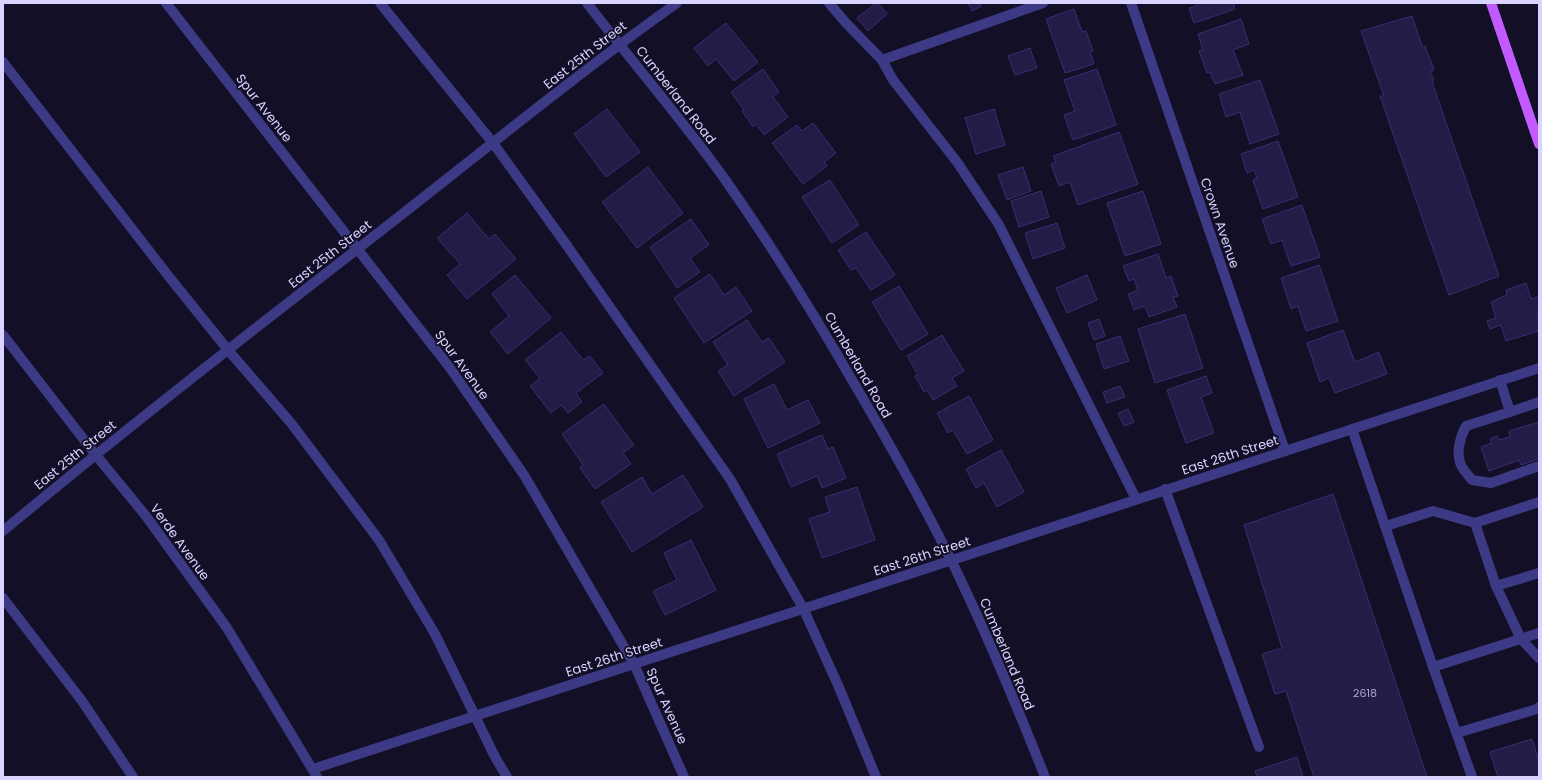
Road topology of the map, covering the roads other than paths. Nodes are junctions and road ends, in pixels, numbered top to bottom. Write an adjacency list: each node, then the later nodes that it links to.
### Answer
1 (166, 3): 14 (street, Spur Avenue)
2 (380, 3): 12 (street)
3 (587, 3): 9 (street, Cumberland Road)
4 (677, 3): 9 (street, East 25th Street)
5 (829, 3): 10 (street)
6 (1043, 3): 10 (street)
7 (1131, 3): 22 (street, Crown Avenue)
8 (1491, 3): 13 (main road)
9 (619, 44): 12 (street, East 25th Street); 31 (street, Cumberland Road)
10 (882, 60): 26 (street)
11 (3, 62): 16 (street)
12 (493, 143): 14 (street, East 25th Street); 35 (street)
13 (1539, 144)
14 (357, 249): 16 (street, East 25th Street); 39 (street, Spur Avenue)
15 (3, 335): 23 (street, Verde Avenue)
16 (228, 350): 23 (street, East 25th Street); 42 (street)
17 (1539, 368): 18 (street, East 26th Street)
18 (1500, 380): 20 (street); 21 (street, East 26th Street)
19 (1539, 402): 20 (street)
20 (1510, 412): 24 (street)
21 (1352, 429): 22 (street, East 26th Street); 29 (street)
22 (1285, 451): 25 (street, East 26th Street)
23 (95, 454): 30 (street, East 25th Street); 45 (street, Verde Avenue)
24 (1539, 466)
25 (1165, 489): 26 (street, East 26th Street); 44 (street)
26 (1136, 499): 31 (street, East 26th Street)
27 (1539, 502): 28 (street)
28 (1475, 522): 29 (street); 33 (street)
29 (1386, 526): 40 (street)
30 (3, 531)
31 (951, 560): 35 (street, East 26th Street); 50 (street, Cumberland Road)
32 (1539, 573): 33 (street)
33 (1496, 586): 37 (street)
34 (3, 598): 46 (street)
35 (803, 608): 39 (street, East 26th Street); 49 (street)
36 (1539, 632): 37 (street)
37 (1520, 638): 38 (street); 40 (street)
38 (1539, 658)
39 (634, 664): 42 (street, East 26th Street); 48 (street, Spur Avenue)
40 (1433, 667): 43 (street)
41 (1539, 707): 43 (street)
42 (475, 716): 45 (street, East 26th Street); 47 (street)
43 (1457, 733): 51 (street)
44 (1259, 747)
45 (315, 773)
46 (133, 777)
47 (507, 777)
48 (684, 777)
49 (876, 777)
50 (1045, 777)
51 (1472, 777)

